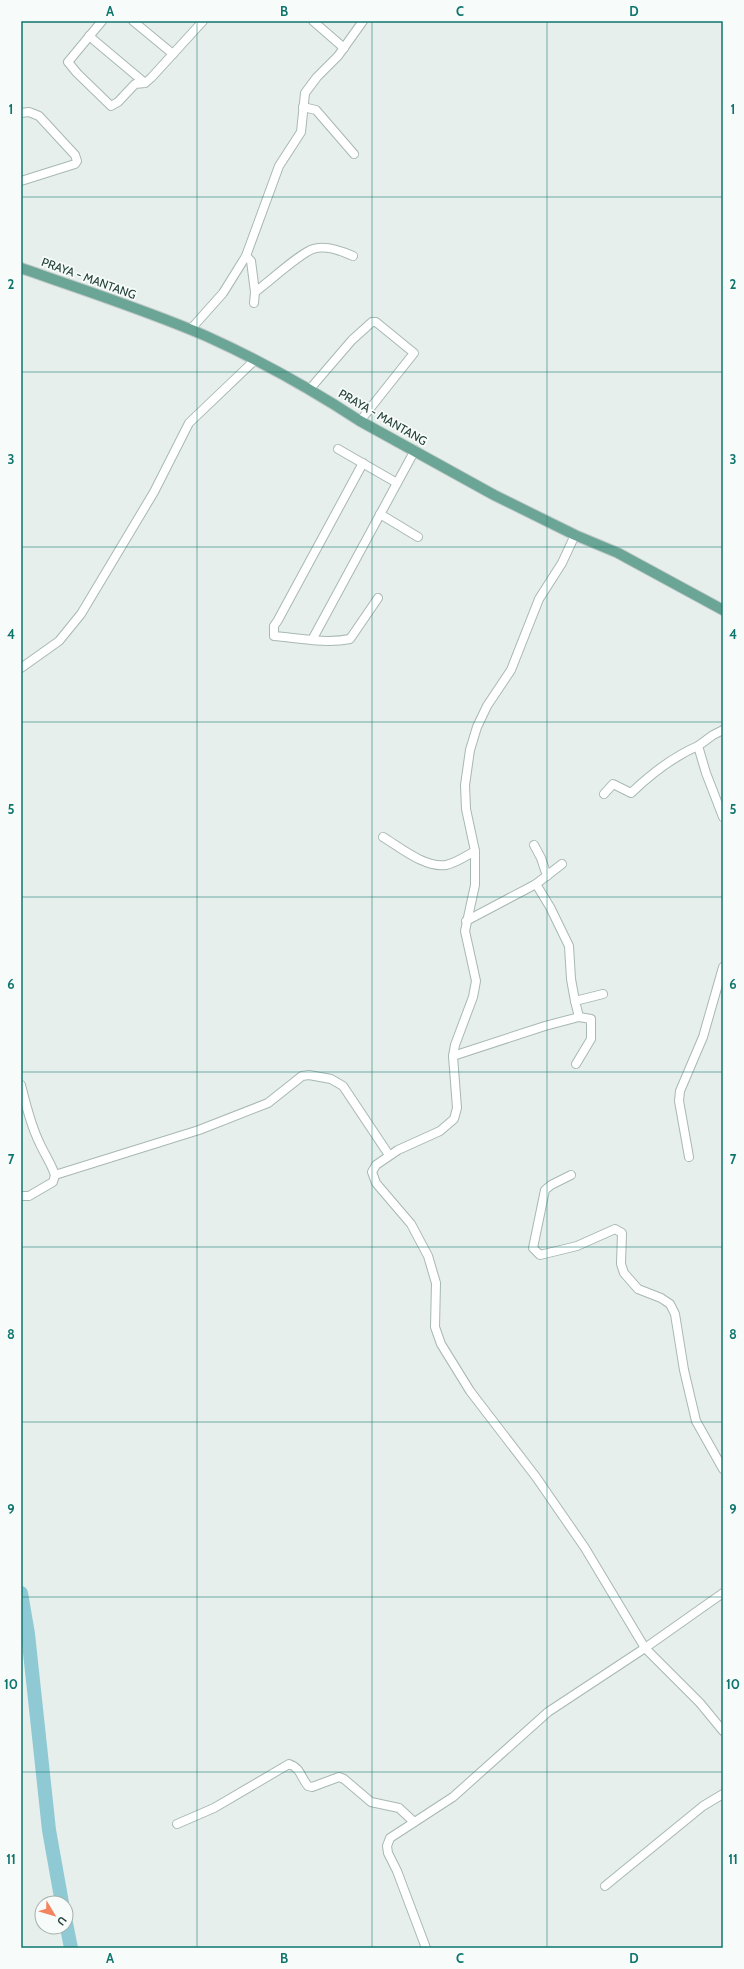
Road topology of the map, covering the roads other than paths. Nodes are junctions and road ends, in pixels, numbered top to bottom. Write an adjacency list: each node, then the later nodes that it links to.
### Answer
1 (102, 21): 6 (street)
2 (133, 21): 8 (street)
3 (313, 21): 7 (street)
4 (363, 21): 7 (street)
5 (198, 23): 8 (street)
6 (89, 36): 9 (street); 9 (street)
7 (344, 48): 10 (street)
8 (172, 54): 9 (street)
9 (145, 83)
10 (303, 107): 12 (street); 14 (street)
11 (21, 113): 13 (street)
12 (354, 154)
13 (21, 181)
14 (246, 256): 17 (street); 19 (street)
15 (353, 256): 17 (street)
16 (21, 268): 19 (main road, PRAYA - MANTANG)
17 (255, 292): 18 (street)
18 (254, 303)
19 (190, 330): 20 (main road, PRAYA - MANTANG)
20 (255, 360): 21 (main road, PRAYA - MANTANG); 33 (street)
21 (309, 390): 22 (main road, PRAYA - MANTANG); 22 (street)
22 (360, 421): 24 (main road, PRAYA - MANTANG)
23 (338, 449): 25 (street)
24 (415, 450): 26 (street); 28 (main road, PRAYA - MANTANG)
25 (363, 463): 26 (street); 32 (street)
26 (397, 483): 27 (street)
27 (380, 514): 29 (street); 32 (street)
28 (575, 535): 31 (main road, PRAYA - MANTANG); 40 (street)
29 (418, 537)
30 (378, 598): 32 (street)
31 (723, 610)
32 (312, 640)
33 (21, 668)
34 (723, 730): 35 (street)
35 (698, 746): 36 (street); 37 (street)
36 (604, 794)
37 (723, 817)
38 (383, 837): 40 (street)
39 (534, 845): 42 (street)
40 (475, 851): 44 (street)
41 (562, 864): 42 (street)
42 (547, 876): 43 (street)
43 (536, 884): 44 (street); 47 (street)
44 (466, 921): 49 (street)
45 (723, 967): 53 (street)
46 (603, 994): 47 (street)
47 (576, 1001): 48 (street)
48 (579, 1017): 49 (street); 50 (street)
49 (453, 1056): 52 (street)
50 (576, 1064)
51 (21, 1085): 54 (street)
52 (389, 1155): 54 (street); 59 (street)
53 (689, 1156)
54 (55, 1175): 56 (street)
55 (571, 1175): 57 (street)
56 (21, 1196)
57 (723, 1469)
58 (723, 1592): 59 (street)
59 (645, 1648): 60 (street); 62 (street)
60 (723, 1731)
61 (723, 1794): 64 (street)
62 (414, 1822): 63 (street); 65 (street)
63 (177, 1824)
64 (604, 1886)
65 (426, 1948)

